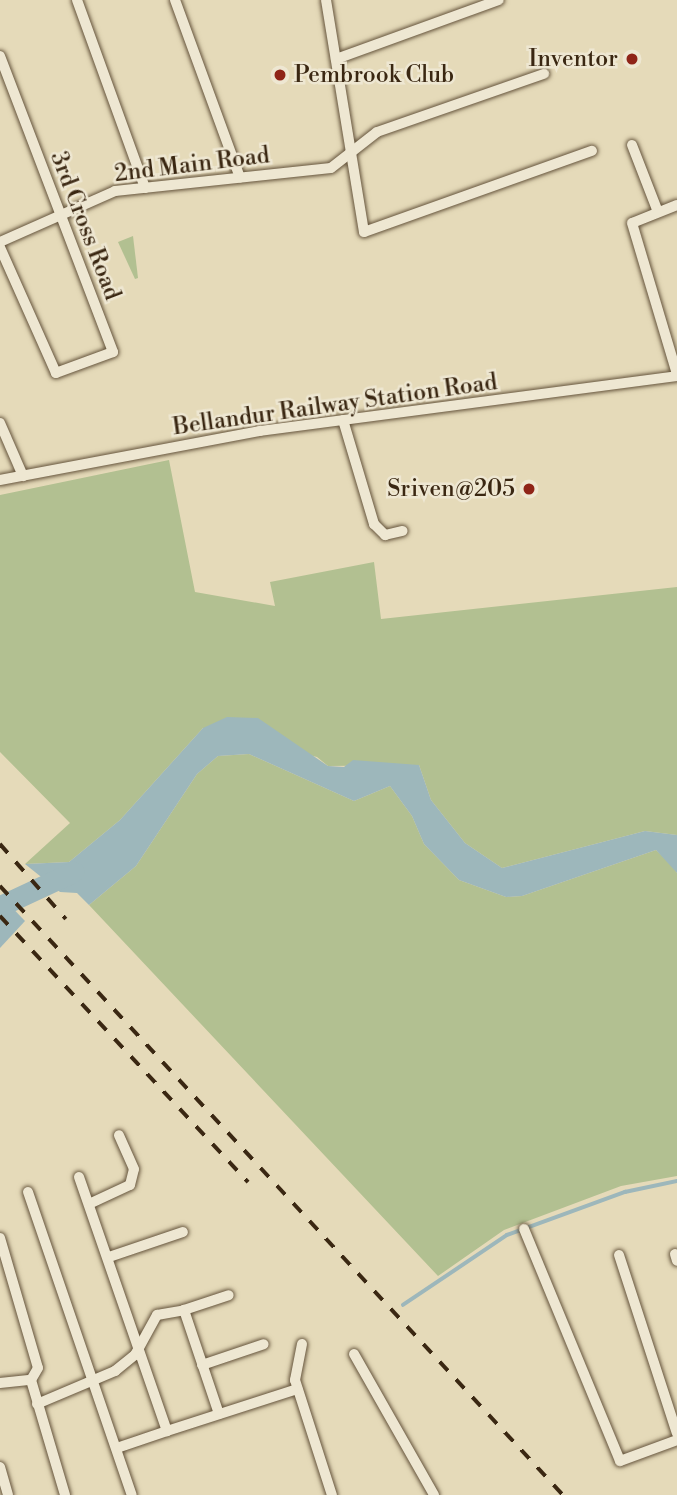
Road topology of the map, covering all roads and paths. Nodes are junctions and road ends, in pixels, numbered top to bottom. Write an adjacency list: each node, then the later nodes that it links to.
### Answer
1 (77, 0): 12 (street)
2 (175, 0): 11 (street)
3 (326, 0): 6 (street)
4 (499, 0): 6 (street)
5 (0, 56): 14 (street, 3rd Cross Road)
6 (336, 59): 10 (street)
7 (544, 74): 10 (street, 2nd Main Road)
8 (632, 145): 15 (street)
9 (592, 151): 10 (street)
10 (351, 153): 11 (street, 2nd Main Road)
11 (240, 178): 12 (street, 2nd Main Road)
12 (145, 188): 14 (street, 2nd Main Road)
13 (677, 205): 15 (street)
14 (60, 212): 16 (street, 2nd Main Road); 16 (street, 3rd Cross Road)
15 (658, 212): 17 (street)
16 (0, 244)
17 (677, 375): 18 (street, Bellandur Railway Station Road)
18 (343, 420): 20 (street, Bellandur Railway Station Road); 22 (street)
19 (0, 424): 20 (street)
20 (23, 476): 21 (street, Bellandur Railway Station Road)
21 (0, 480)
22 (403, 531)
23 (120, 1135): 26 (street)
24 (79, 1177): 26 (street)
25 (28, 1192): 41 (street)
26 (89, 1204): 31 (street)
27 (524, 1229): 47 (street)
28 (183, 1232): 31 (street)
29 (0, 1238): 39 (street)
30 (619, 1255): 46 (street)
31 (109, 1258): 36 (street)
32 (229, 1296): 33 (street)
33 (184, 1310): 36 (street); 38 (street)
34 (264, 1344): 38 (street)
35 (302, 1344): 42 (street)
36 (139, 1348): 41 (street); 45 (street)
37 (354, 1354): 54 (street)
38 (202, 1365): 44 (street)
39 (31, 1380): 40 (street); 43 (street)
40 (0, 1383)
41 (93, 1383): 43 (street); 48 (street)
42 (297, 1389): 44 (street); 53 (street)
43 (37, 1404): 51 (street)
44 (219, 1414): 45 (street)
45 (167, 1431): 48 (street)
46 (677, 1433)
47 (677, 1440)
48 (117, 1448): 52 (street)
49 (0, 1467): 50 (street)
50 (8, 1495)
51 (65, 1495)
52 (132, 1495)
53 (332, 1495)
54 (434, 1495)

